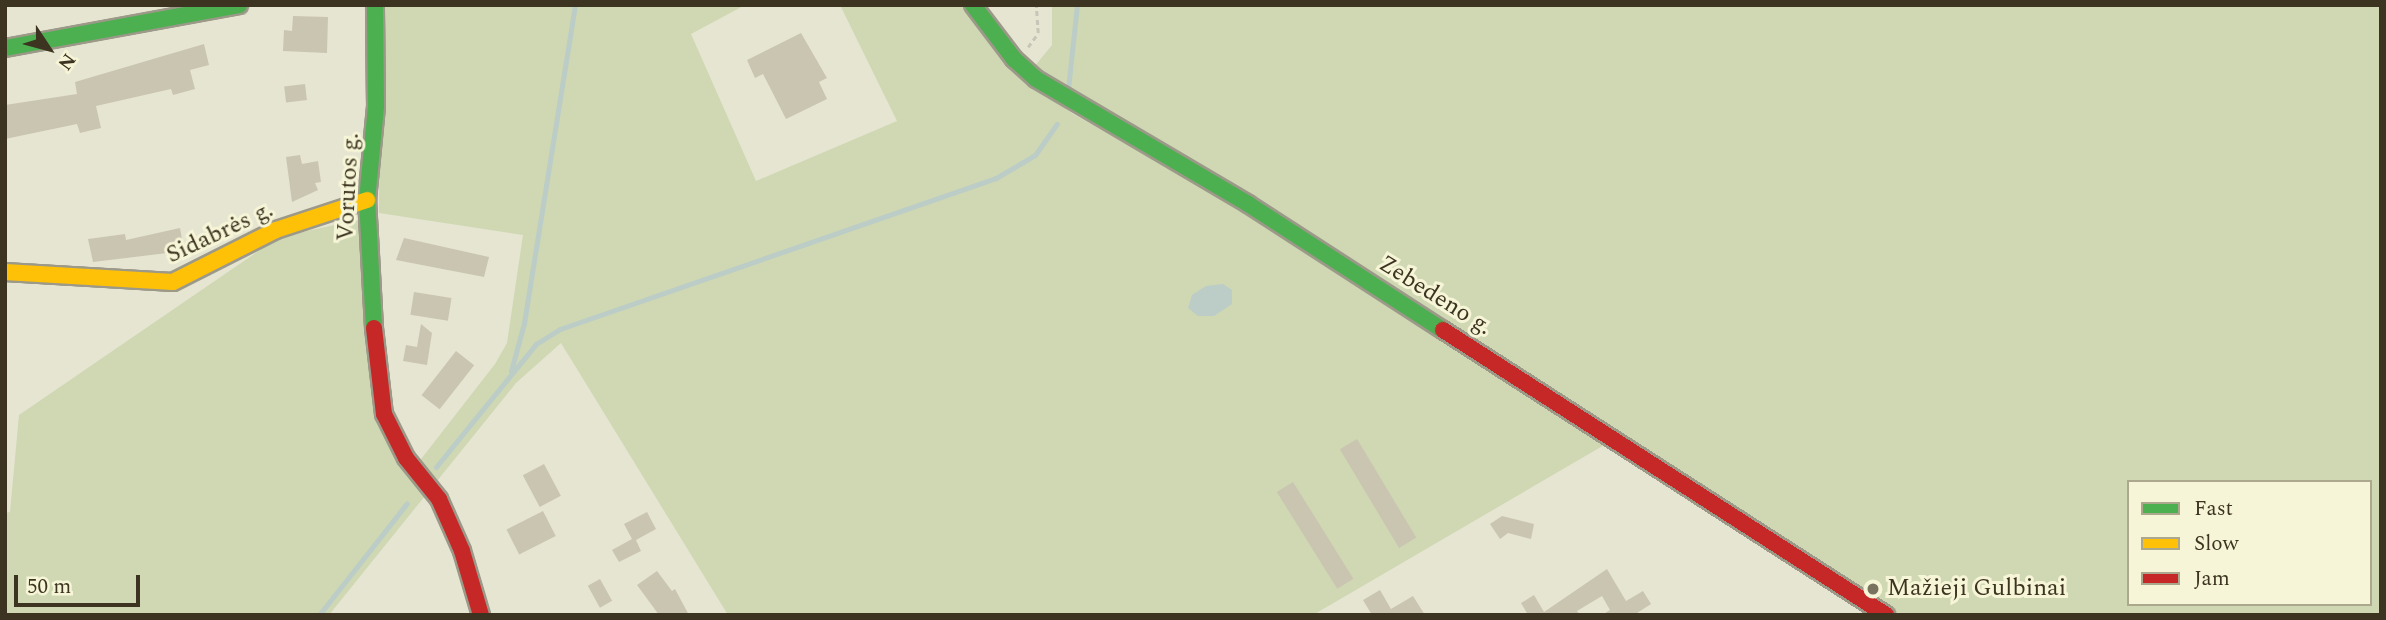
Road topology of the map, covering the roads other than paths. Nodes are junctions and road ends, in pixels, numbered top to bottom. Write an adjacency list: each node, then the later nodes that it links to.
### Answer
1 (239, 5): 4 (street)
2 (375, 5): 5 (street, Vorutos g.)
3 (973, 5): 8 (street, Zebedeno g.)
4 (5, 48)
5 (367, 200): 6 (street, Sidabrės g.); 7 (street, Vorutos g.)
6 (5, 272)
7 (481, 615)
8 (1886, 615)

